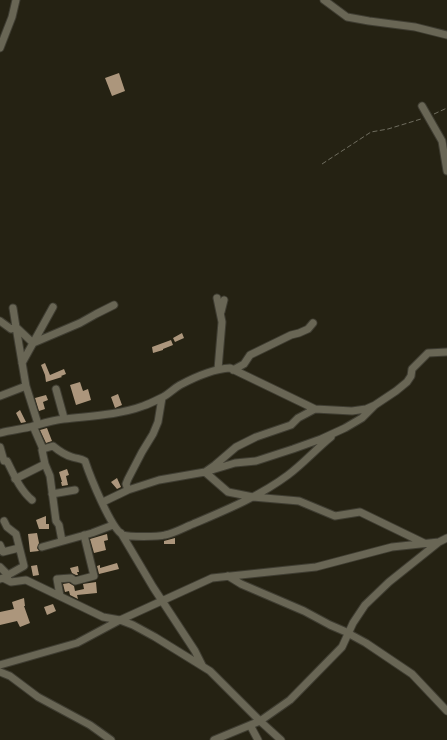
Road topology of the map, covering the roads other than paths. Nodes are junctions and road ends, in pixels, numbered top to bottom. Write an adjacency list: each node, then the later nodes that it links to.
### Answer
1 (16, 0): 4 (street)
2 (324, 0): 3 (street)
3 (447, 35)
4 (0, 48)
5 (422, 106): 6 (street)
6 (447, 171)
7 (220, 299): 17 (street)
8 (114, 305): 14 (street)
9 (53, 307): 14 (street)
10 (13, 308): 13 (street)
11 (0, 321): 13 (street)
12 (313, 323): 18 (street)
13 (16, 327): 14 (street); 16 (street)
14 (34, 343): 16 (street)
15 (447, 352): 23 (street)
16 (22, 363): 19 (street)
17 (218, 369): 18 (street); 22 (street)
18 (233, 370): 24 (street)
19 (26, 386): 21 (street); 26 (street)
20 (56, 389): 25 (street)
21 (0, 396)
22 (162, 398): 25 (street); 36 (street)
23 (375, 405): 24 (street); 27 (street)
24 (315, 409): 33 (street)
25 (64, 418): 26 (street)
26 (35, 425): 28 (street); 30 (street)
27 (342, 430): 33 (street); 38 (street)
28 (0, 433)
29 (0, 447): 31 (street)
30 (43, 449): 32 (street); 40 (street)
31 (2, 462): 34 (street)
32 (45, 464): 34 (street); 37 (street)
33 (204, 472): 36 (street); 38 (street)
34 (15, 479): 39 (street)
35 (75, 490): 37 (street)
36 (128, 490): 40 (street)
37 (52, 494): 46 (street)
38 (253, 497): 43 (street); 48 (street)
39 (32, 500)
40 (102, 502): 42 (street)
41 (4, 520): 50 (street)
42 (113, 525): 43 (street); 44 (street)
43 (121, 533): 58 (street)
44 (84, 536): 46 (street); 57 (street)
45 (447, 538): 47 (street)
46 (62, 542): 51 (street)
47 (439, 542): 48 (street); 60 (street)
48 (425, 544): 54 (street)
49 (0, 546): 50 (street)
50 (19, 548): 53 (street)
51 (42, 548)
52 (0, 566): 55 (street)
53 (22, 568): 55 (street); 56 (street)
54 (228, 576): 58 (street); 60 (street)
55 (5, 578): 56 (street)
56 (26, 580): 57 (street)
57 (60, 596): 59 (street)
58 (162, 601): 59 (street); 62 (street)
59 (120, 620): 61 (street); 62 (street)
60 (349, 633): 64 (street); 65 (street)
61 (0, 665)
62 (202, 666): 65 (street)
63 (0, 672): 67 (street)
64 (447, 710)
65 (260, 721): 66 (street); 70 (street)
66 (250, 725): 68 (street); 69 (street)
67 (111, 740)
68 (214, 740)
69 (258, 740)
70 (282, 740)

